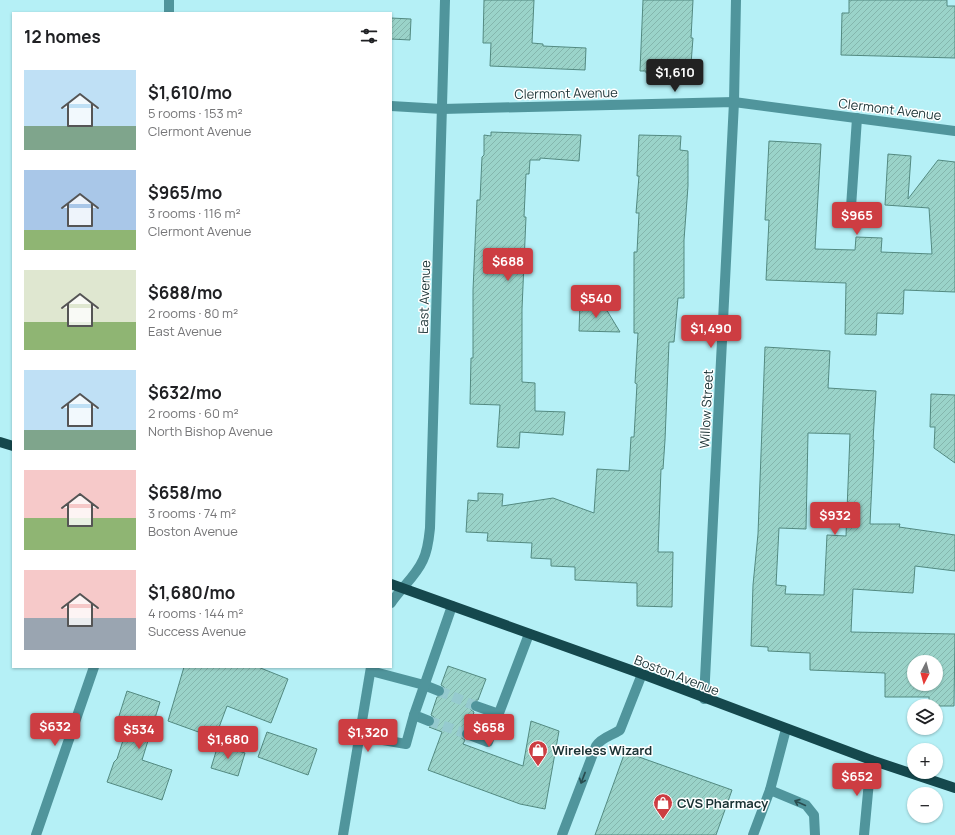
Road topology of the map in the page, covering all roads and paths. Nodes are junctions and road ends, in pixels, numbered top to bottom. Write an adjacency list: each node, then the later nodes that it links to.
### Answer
1 (169, 0): 4 (street)
2 (445, 0): 7 (street, East Avenue)
3 (736, 0): 5 (street, Willow Street)
4 (169, 12)
5 (734, 102): 7 (street, Clermont Avenue); 8 (street, Clermont Avenue); 23 (street, Willow Street)
6 (392, 106): 7 (street, Clermont Avenue)
7 (442, 109): 14 (street, East Avenue)
8 (857, 118): 9 (street, Clermont Avenue); 10 (street)
9 (955, 130)
10 (850, 222)
11 (0, 442): 12 (main road)
12 (12, 446)
13 (392, 584): 14 (main road, Boston Avenue)
14 (403, 588): 15 (street, East Avenue); 16 (main road, Boston Avenue)
15 (392, 602)
16 (452, 606): 17 (main road, Boston Avenue); 21 (street)
17 (529, 634): 20 (main road, Boston Avenue); 25 (street)
18 (94, 668): 34 (street)
19 (371, 669): 21 (street); 30 (street)
20 (642, 674): 23 (main road, Boston Avenue); 36 (street, one-way to 36)
21 (424, 685): 22 (street); 26 (street)
22 (439, 691)
23 (704, 699): 28 (main road, Boston Avenue)
24 (476, 706): 25 (street)
25 (499, 714): 29 (street)
26 (414, 715): 27 (street); 30 (street)
27 (429, 721)
28 (786, 729): 31 (main road, Boston Avenue); 33 (street)
29 (467, 734)
30 (360, 736): 35 (street)
31 (871, 760): 32 (main road, Boston Avenue); 39 (street)
32 (955, 788)
33 (770, 790): 37 (street); 38 (street, one-way to 33)
34 (36, 835)
35 (342, 835)
36 (562, 835)
37 (753, 835)
38 (815, 835)
39 (864, 835)

